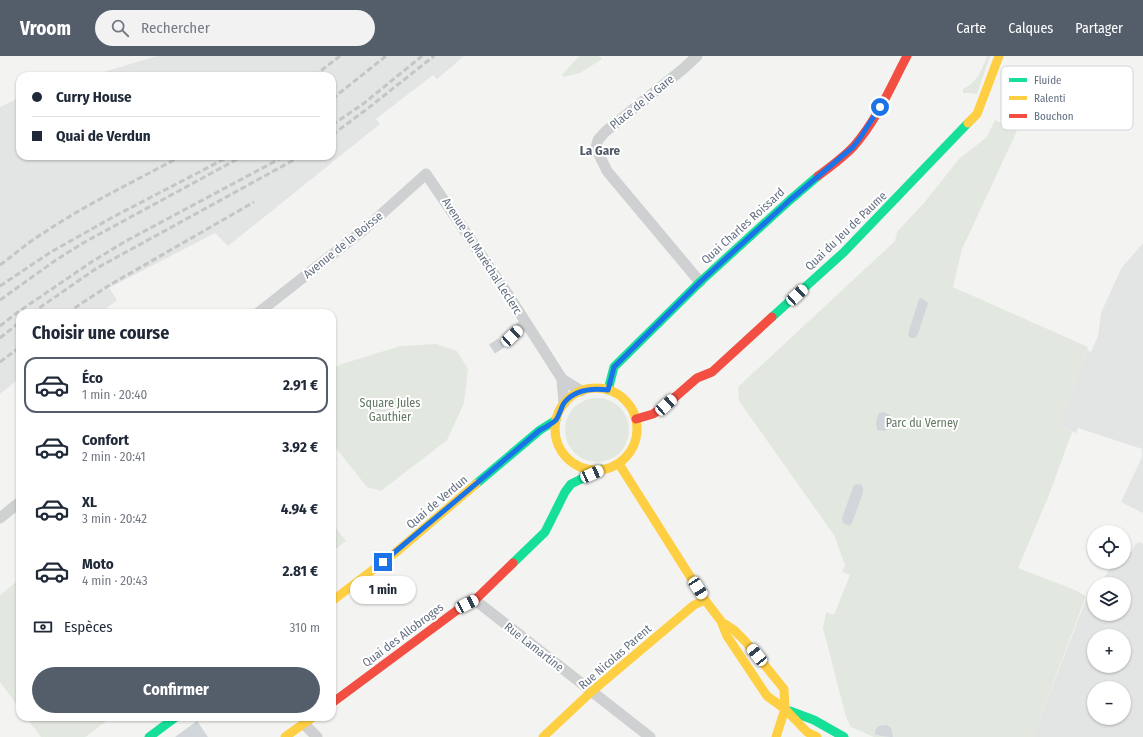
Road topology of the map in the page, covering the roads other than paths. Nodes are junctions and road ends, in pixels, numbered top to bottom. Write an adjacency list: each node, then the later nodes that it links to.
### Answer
1 (698, 56): 5 (street, Place de la Gare)
2 (999, 56): 13 (main road, Quai du Jeu de Paume)
3 (905, 57): 5 (main road, Quai Charles Roissard)
4 (426, 174): 6 (street, Avenue de la Boisse); 7 (street, Avenue du Maréchal Leclerc)
5 (700, 282): 10 (main road, Quai Charles Roissard)
6 (263, 309)
7 (525, 323): 8 (street); 9 (street, Avenue du Maréchal Leclerc)
8 (512, 336)
9 (562, 379): 11 (street, Avenue du Maréchal Leclerc); 12 (street, Avenue du Maréchal Leclerc)
10 (608, 390): 11 (main road); 13 (main road)
11 (580, 391): 12 (main road)
12 (564, 403): 14 (main road)
13 (636, 419): 15 (main road)
14 (556, 420): 16 (main road); 19 (main road, Quai de Verdun)
15 (619, 464): 16 (main road); 21 (main road)
16 (602, 470): 20 (main road, Quai des Allobroges)
17 (16, 505): 18 (street)
18 (0, 518)
19 (336, 598)
20 (474, 600): 23 (street, Rue Lamartine); 24 (main road, Quai des Allobroges)
21 (705, 600): 22 (main road); 23 (main road, Rue Nicolas Parent)
22 (721, 621): 25 (main road); 25 (main road)
23 (591, 692): 32 (main road, Rue Nicolas Parent); 33 (street, Rue Lamartine)
24 (336, 699)
25 (785, 708): 34 (main road); 35 (street); 36 (main road); 37 (main road)
26 (171, 721): 29 (main road)
27 (307, 721): 30 (main road)
28 (308, 721): 31 (street)
29 (149, 737)
30 (285, 737)
31 (316, 737)
32 (543, 737)
33 (650, 737)
34 (776, 737)
35 (802, 737)
36 (817, 737)
37 (844, 737)

